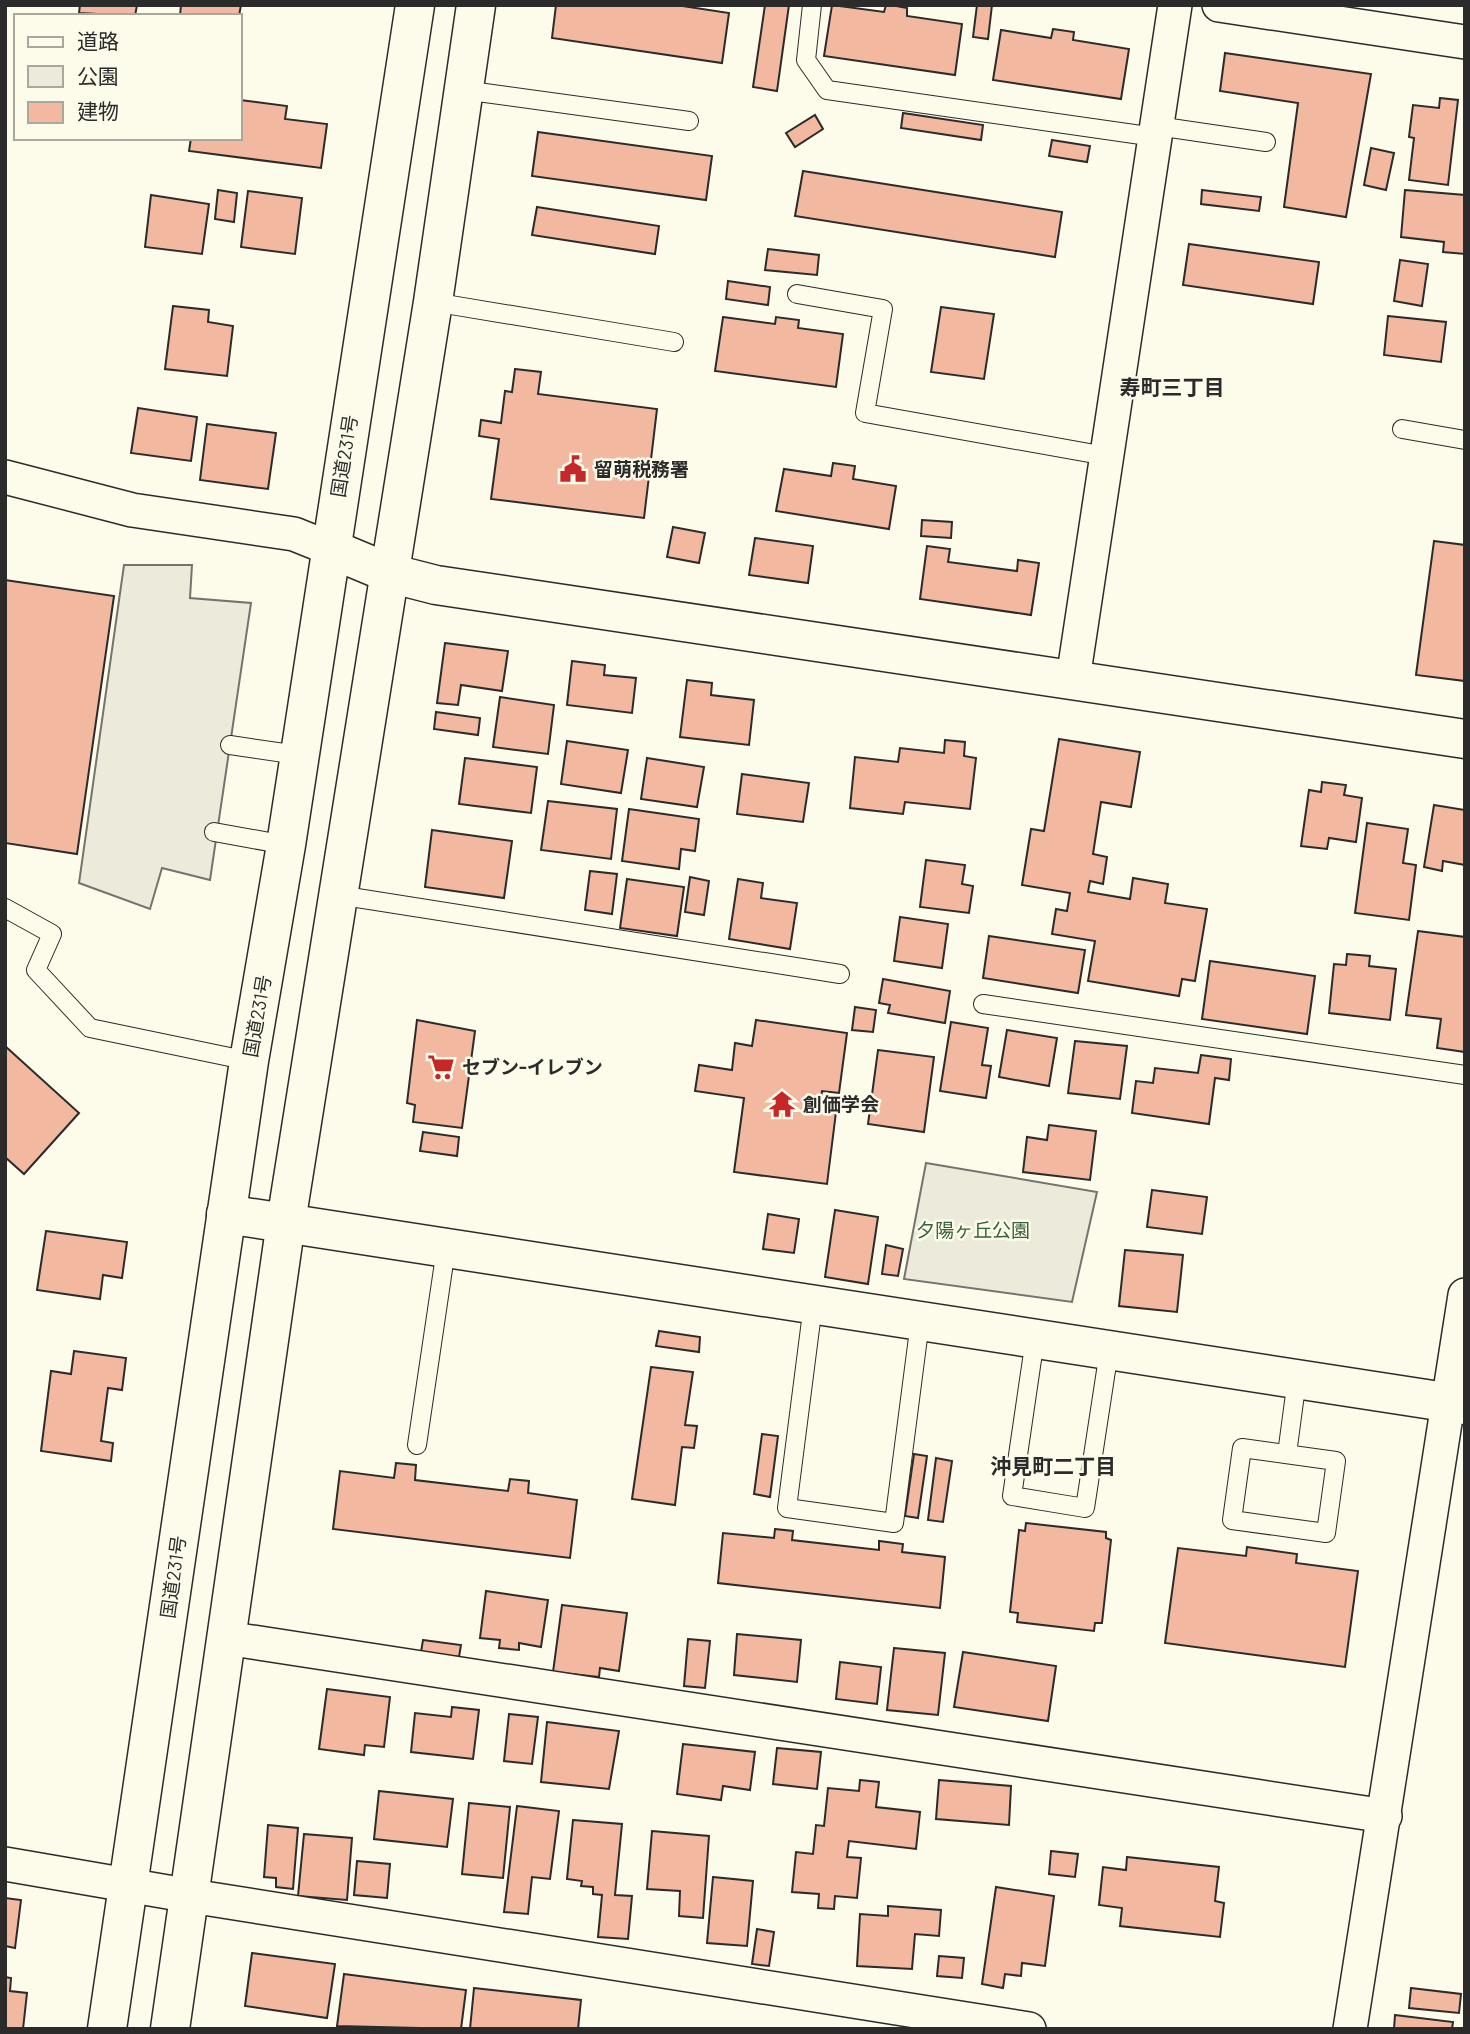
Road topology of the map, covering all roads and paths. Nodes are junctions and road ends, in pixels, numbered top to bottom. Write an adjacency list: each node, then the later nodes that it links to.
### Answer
1 (415, 5): 18 (main road, 国道231号)
2 (476, 5): 7 (main road)
3 (812, 5): 9 (lane)
4 (1175, 5): 9 (street)
5 (1219, 5): 6 (street)
6 (1465, 42)
7 (463, 90): 8 (lane); 12 (main road)
8 (689, 121)
9 (1156, 131): 10 (lane); 16 (street)
10 (1266, 142)
11 (797, 294): 16 (lane)
12 (433, 302): 13 (lane); 19 (main road)
13 (674, 342)
14 (1402, 429): 15 (lane)
15 (1465, 440)
16 (1107, 456): 20 (street)
17 (5, 477): 18 (street)
18 (329, 548): 19 (main road); 23 (main road, 国道231号)
19 (389, 573): 20 (main road); 26 (main road)
20 (1073, 679): 21 (main road)
21 (1465, 738)
22 (230, 746): 23 (lane)
23 (298, 755): 25 (main road, 国道231号)
24 (214, 832): 25 (lane)
25 (286, 845): 30 (main road, 国道231号)
26 (338, 895): 28 (lane); 33 (main road)
27 (5, 908): 30 (lane)
28 (840, 974)
29 (983, 1004): 31 (lane)
30 (249, 1061): 32 (main road, 国道231号)
31 (1465, 1075)
32 (226, 1214): 33 (main road); 47 (main road, 国道231号)
33 (286, 1222): 34 (main road); 44 (main road)
34 (446, 1249): 36 (main road); 42 (lane)
35 (1465, 1295): 41 (street)
36 (813, 1305): 37 (main road); 37 (lane)
37 (920, 1322): 38 (main road)
38 (1035, 1339): 39 (main road); 39 (lane)
39 (1109, 1351): 40 (main road)
40 (1297, 1379): 41 (main road); 43 (lane)
41 (1457, 1404): 45 (street)
42 (417, 1445)
43 (1287, 1454): 43 (lane)
44 (226, 1638): 45 (street); 48 (main road)
45 (1385, 1815): 52 (street)
46 (5, 1864): 47 (street)
47 (128, 1885): 48 (street); 49 (main road, 国道231号)
48 (191, 1896): 50 (main road); 51 (street)
49 (107, 2029)
50 (170, 2029)
51 (1029, 2029)
52 (1350, 2029)

